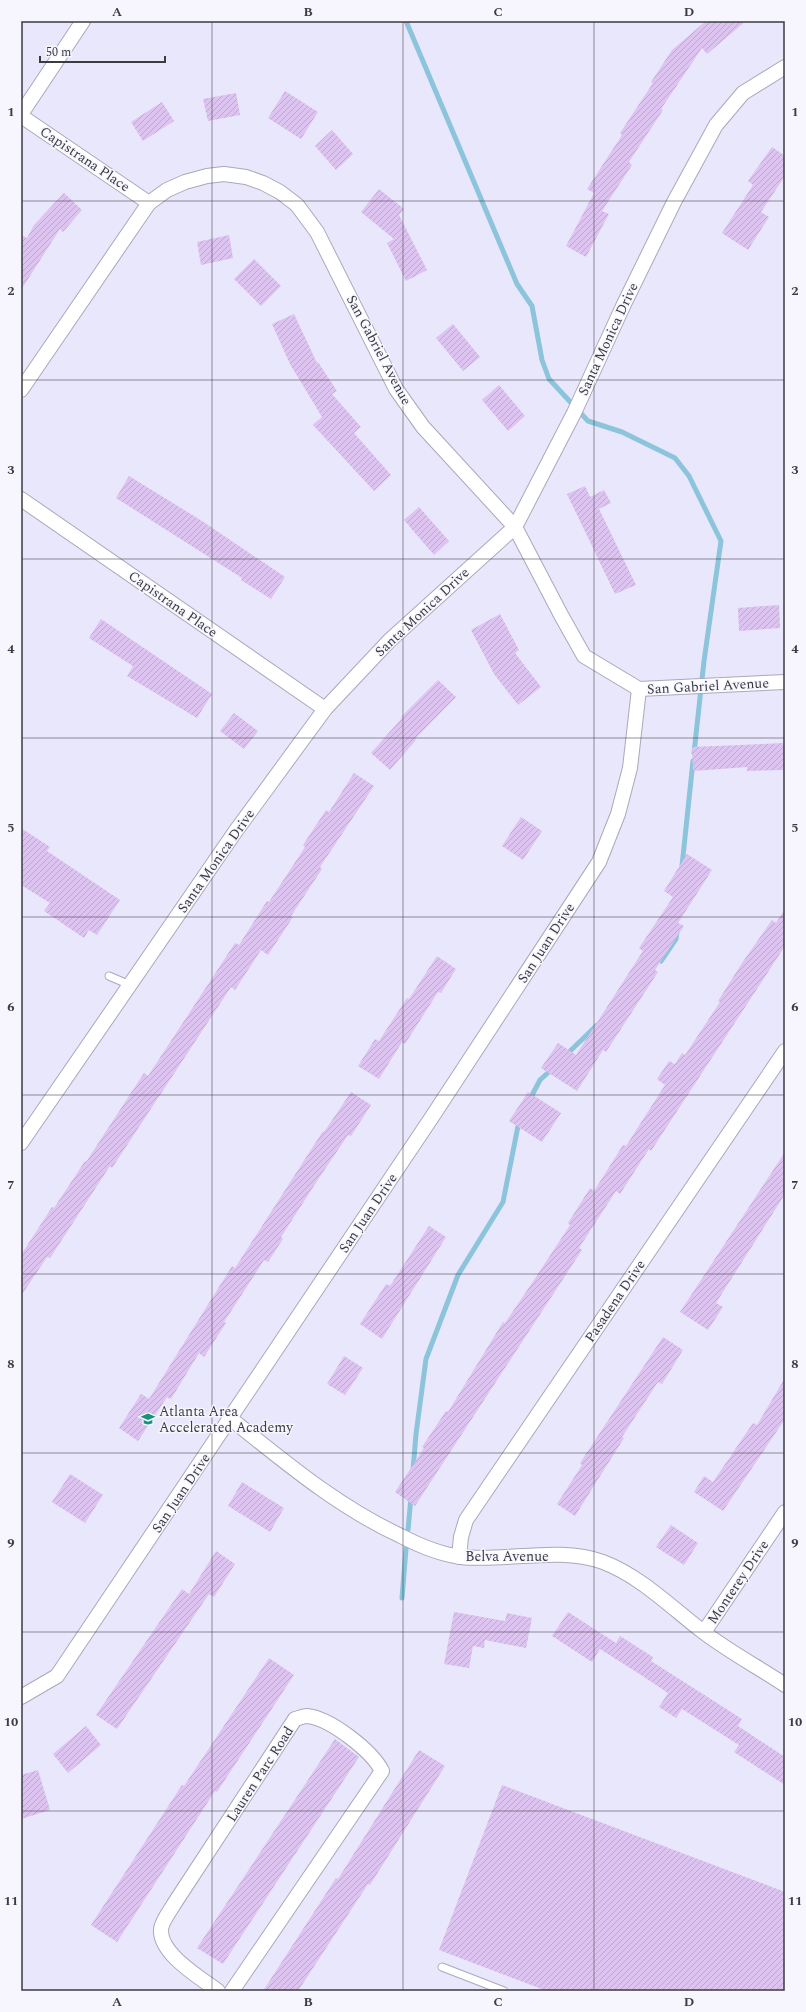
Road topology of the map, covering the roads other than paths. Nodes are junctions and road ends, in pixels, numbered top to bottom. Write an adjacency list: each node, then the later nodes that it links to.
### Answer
1 (83, 21): 3 (street)
2 (785, 67): 7 (street, Santa Monica Drive)
3 (21, 115): 4 (street, Capistrana Place)
4 (149, 204): 5 (street, San Gabriel Avenue); 7 (street, San Gabriel Avenue)
5 (21, 390)
6 (21, 499): 10 (street, Capistrana Place)
7 (515, 526): 9 (street, San Gabriel Avenue); 10 (street, Santa Monica Drive)
8 (785, 682): 9 (street, San Gabriel Avenue)
9 (639, 689): 15 (street, San Juan Drive)
10 (325, 709): 12 (street, Santa Monica Drive)
11 (109, 976): 12 (lane)
12 (130, 985): 14 (street, Santa Monica Drive)
13 (785, 1051): 17 (street, Pasadena Drive)
14 (21, 1143)
15 (231, 1419): 17 (street, Belva Avenue); 20 (street, San Juan Drive)
16 (785, 1512): 18 (street, Monterey Drive)
17 (459, 1556): 18 (street, Belva Avenue)
18 (704, 1632): 19 (street, Belva Avenue)
19 (785, 1685)
20 (21, 1697)
21 (442, 1966): 24 (lane)
22 (218, 1991): 23 (street, Lauren Parc Road)
23 (232, 1991)
24 (504, 1991)

